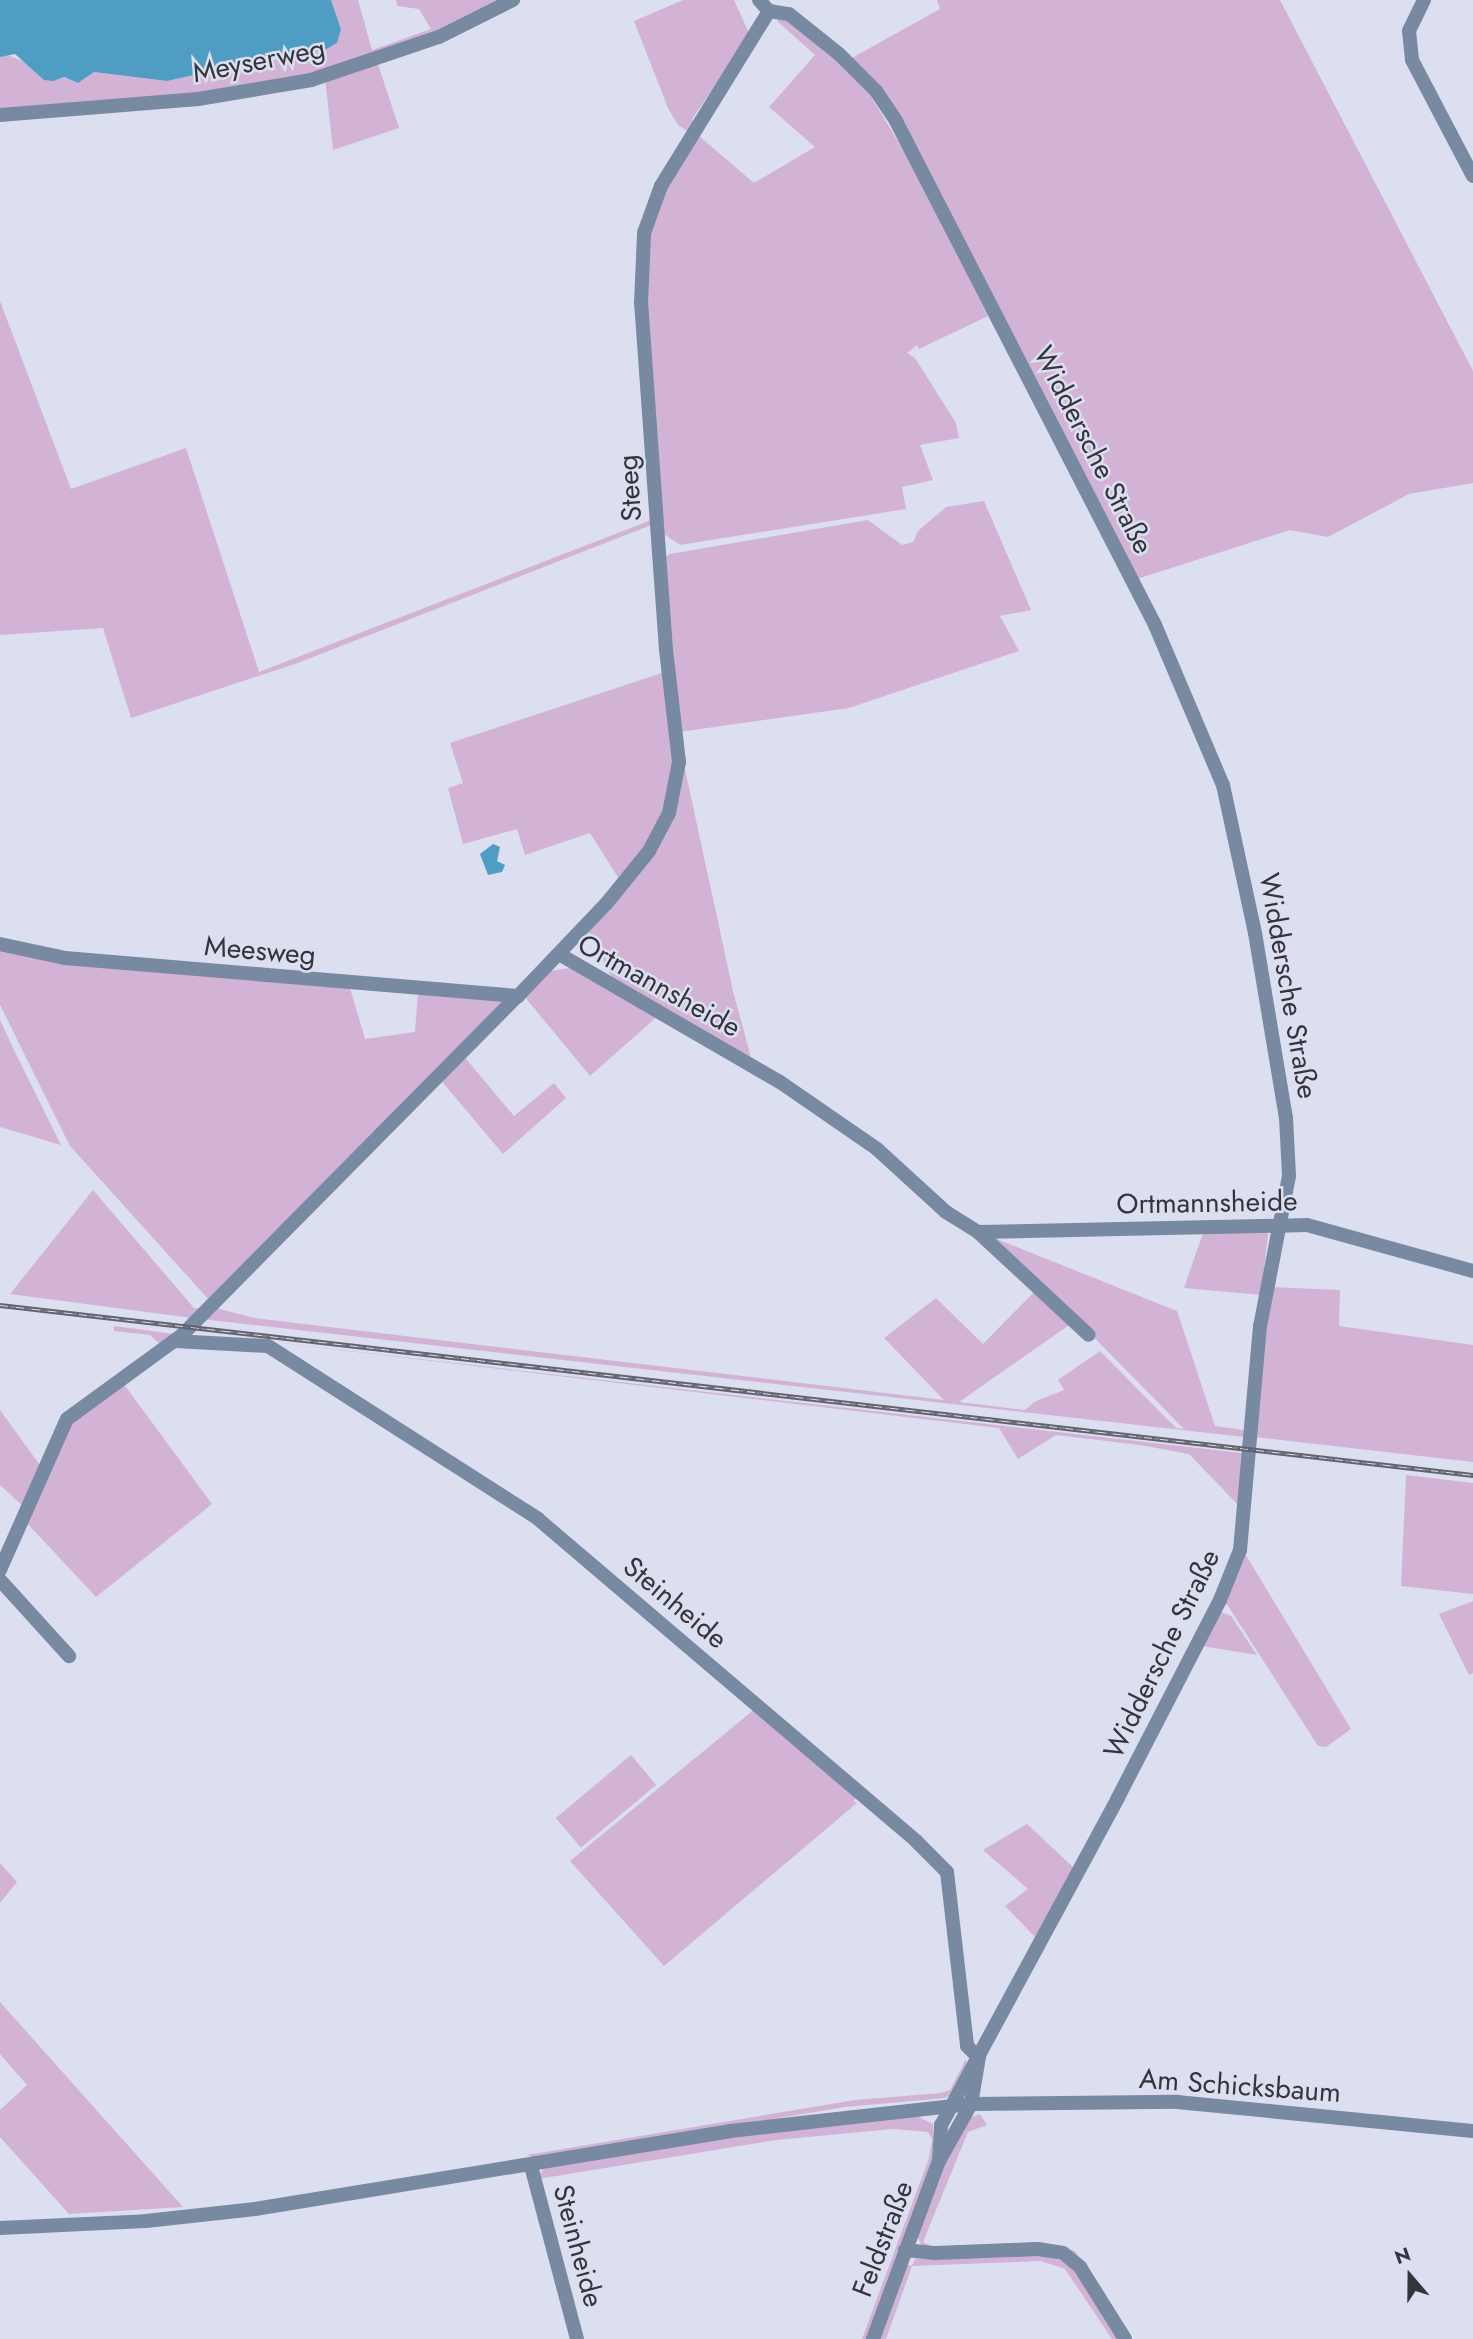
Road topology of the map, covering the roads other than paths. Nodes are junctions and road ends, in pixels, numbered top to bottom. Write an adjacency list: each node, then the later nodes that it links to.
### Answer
1 (513, 0): 4 (street, Meyserweg)
2 (1424, 0): 5 (street)
3 (764, 6): 7 (street, Steeg); 9 (street, Widdersche Straße)
4 (0, 115)
5 (1473, 176)
6 (0, 944): 8 (street, Meesweg)
7 (559, 954): 8 (street, Ortmannsheide); 10 (street, Ortmannsheide)
8 (518, 996): 13 (street, Ortmannsheide)
9 (1282, 1224): 10 (street, Ortmannsheide); 11 (street, Ortmannsheide); 17 (street, Widdersche Straße)
10 (978, 1232): 12 (street, Ortmannsheide)
11 (1473, 1272)
12 (1089, 1335)
13 (175, 1340): 14 (street); 17 (street, Steinheide)
14 (0, 1570)
15 (0, 1580): 16 (street)
16 (69, 1656)
17 (979, 2058): 18 (street, Feldstraße); 19 (street, Widdersche Straße)
18 (971, 2104): 19 (street, Am Schicksbaum); 20 (street, Am Schicksbaum); 21 (street, Feldstraße)
19 (952, 2106): 21 (street, Feldstraße); 22 (street, Am Schicksbaum)
20 (1473, 2131)
21 (939, 2161): 24 (street, Feldstraße)
22 (531, 2166): 23 (street, Am Schicksbaum); 26 (street, Steinheide)
23 (0, 2228)
24 (905, 2250): 25 (street, Feldstraße); 27 (street)
25 (872, 2337)
26 (577, 2339)
27 (1125, 2339)

